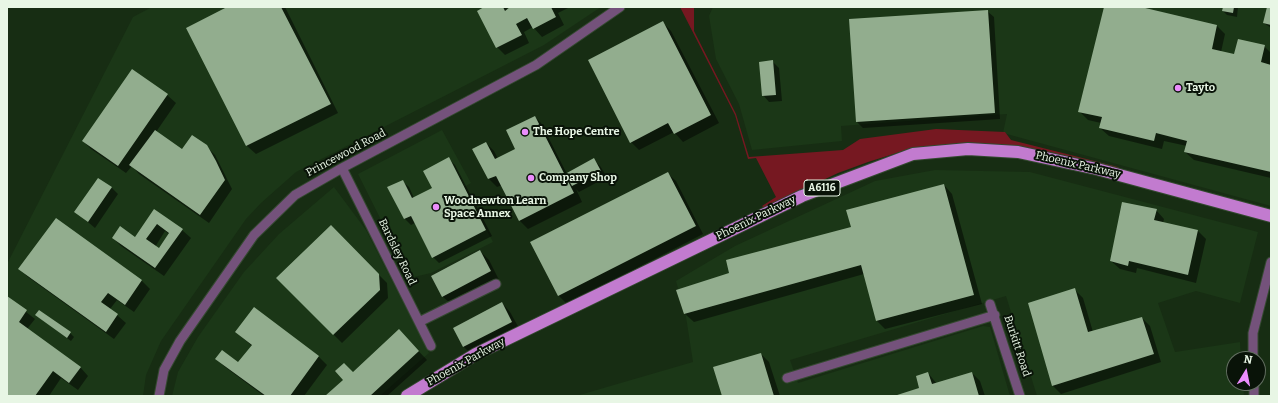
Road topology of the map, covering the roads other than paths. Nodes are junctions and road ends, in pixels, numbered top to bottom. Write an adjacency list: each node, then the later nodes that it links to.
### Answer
1 (620, 7): 2 (street, Princewood Road)
2 (342, 168): 8 (street, Bardsley Road); 12 (street, Princewood Road)
3 (1271, 216): 13 (main road, Phoenix Parkway / A6116)
4 (1271, 262): 10 (street)
5 (496, 284): 8 (street)
6 (990, 304): 7 (street, Burkitt Road)
7 (995, 315): 11 (street); 14 (street, Burkitt Road)
8 (418, 322): 9 (street, Bardsley Road)
9 (431, 346)
10 (1254, 351)
11 (787, 378)
12 (159, 396)
13 (407, 396)
14 (1020, 396)

